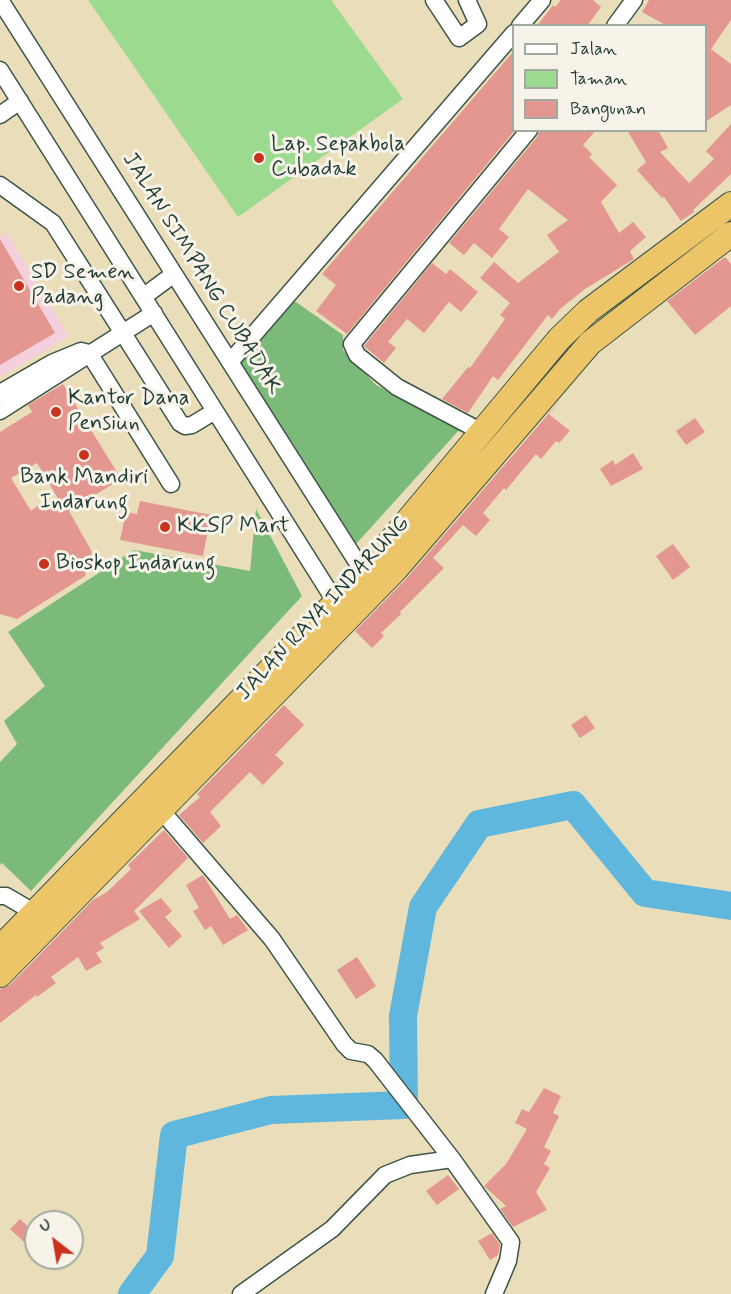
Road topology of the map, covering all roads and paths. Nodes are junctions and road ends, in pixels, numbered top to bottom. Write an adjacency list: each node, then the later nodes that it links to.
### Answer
1 (0, 0): 16 (street, JALAN SIMPANG CUBADAK)
2 (434, 0): 3 (street)
3 (466, 0)
4 (542, 0): 6 (street)
5 (634, 0): 7 (street)
6 (522, 24)
7 (616, 24)
8 (512, 34): 21 (street)
9 (0, 70): 10 (street)
10 (20, 100): 11 (street); 17 (street)
11 (0, 115)
12 (527, 132): 25 (street)
13 (0, 185): 19 (street)
14 (731, 204): 25 (highway, JALAN RAYA INDARUNG)
15 (731, 234): 28 (highway, JALAN RAYA INDARUNG)
16 (174, 274): 17 (street); 21 (street, JALAN SIMPANG CUBADAK)
17 (143, 297): 18 (street)
18 (154, 313): 19 (street); 24 (street)
19 (122, 332): 20 (street); 24 (street)
20 (89, 353): 22 (street); 23 (street); 26 (street)
21 (230, 363): 27 (street, JALAN SIMPANG CUBADAK)
22 (0, 393)
23 (0, 411)
24 (215, 411): 29 (street)
25 (480, 431): 27 (highway, JALAN RAYA INDARUNG)
26 (171, 484)
27 (364, 573): 28 (street); 29 (highway, JALAN RAYA INDARUNG)
28 (368, 598): 29 (highway, JALAN RAYA INDARUNG)
29 (341, 611): 30 (highway, JALAN RAYA INDARUNG); 32 (highway, JALAN RAYA INDARUNG)
30 (160, 810): 32 (highway, JALAN RAYA INDARUNG); 35 (street)
31 (0, 896): 32 (street)
32 (42, 917): 33 (highway, JALAN RAYA INDARUNG); 34 (highway, JALAN RAYA INDARUNG)
33 (0, 948)
34 (0, 975)
35 (452, 1159): 36 (street); 37 (street)
36 (241, 1294)
37 (494, 1294)

